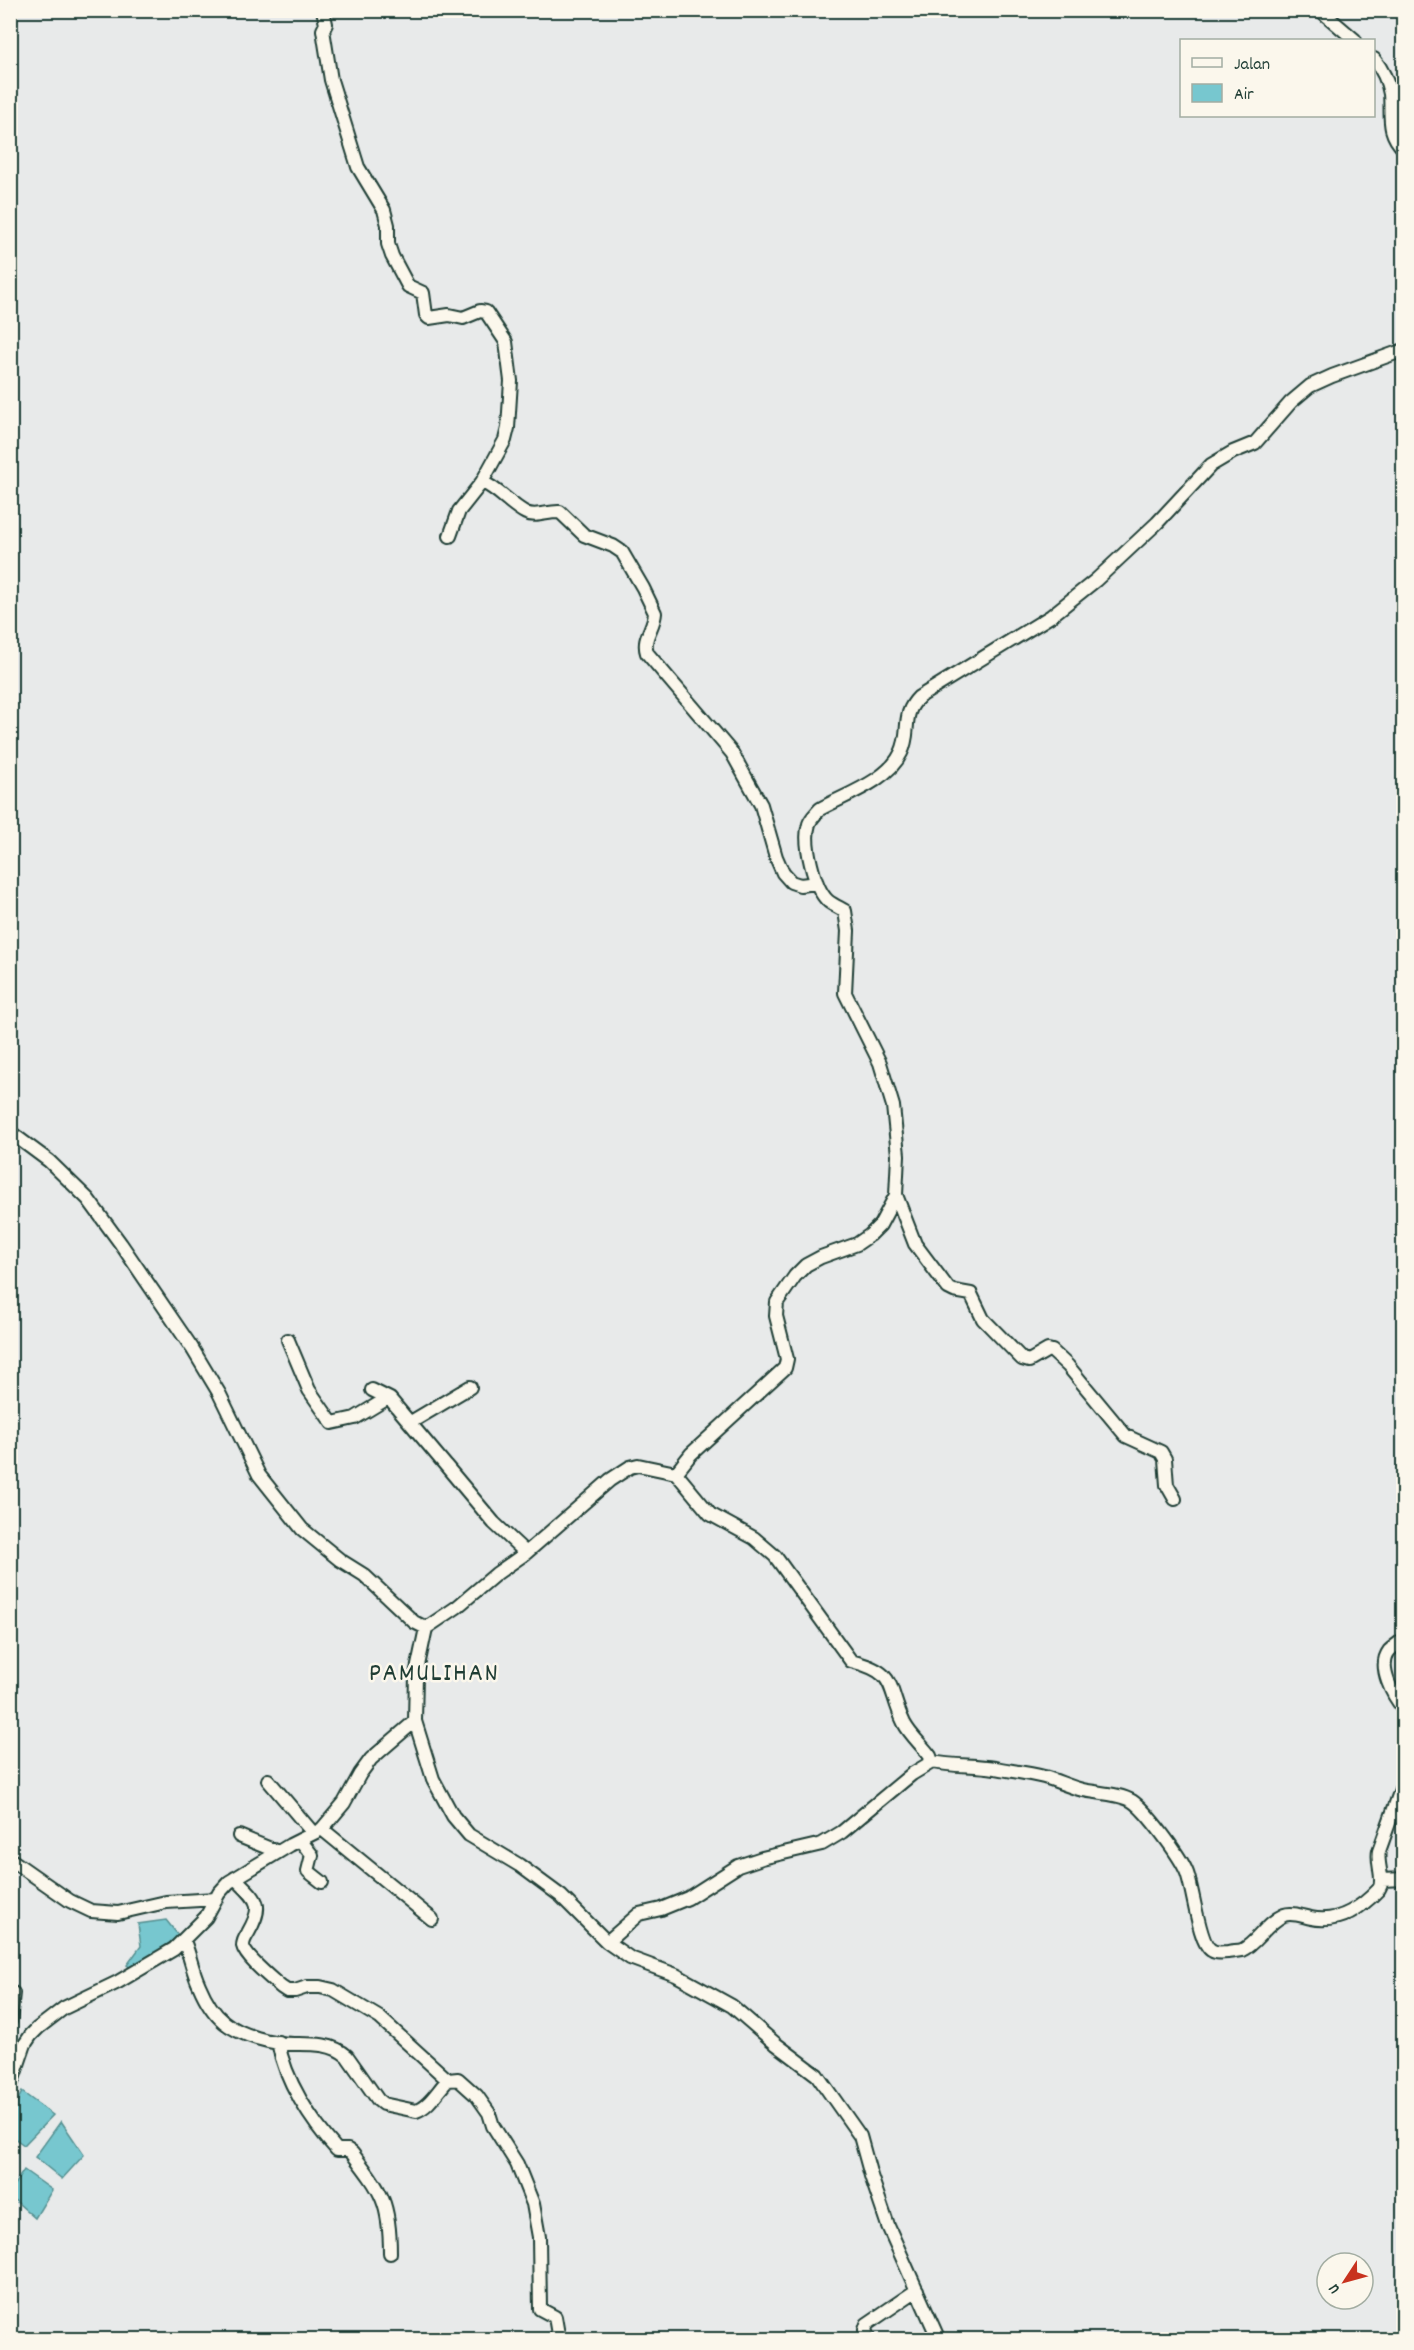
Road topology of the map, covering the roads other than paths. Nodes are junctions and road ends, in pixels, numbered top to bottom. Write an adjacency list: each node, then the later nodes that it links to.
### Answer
1 (323, 10): 7 (street)
2 (1320, 10): 3 (street)
3 (1353, 39)
4 (1375, 60): 5 (street)
5 (1404, 149)
6 (1404, 350): 9 (street)
7 (482, 482): 8 (street); 9 (street)
8 (450, 536)
9 (817, 883): 11 (street)
10 (10, 1132): 20 (street)
11 (896, 1195): 17 (street); 18 (street)
12 (288, 1340): 15 (street)
13 (471, 1387): 16 (street)
14 (372, 1390): 15 (street)
15 (388, 1398): 16 (street)
16 (411, 1422): 19 (street)
17 (676, 1473): 19 (street); 24 (street)
18 (1175, 1499)
19 (526, 1553): 20 (street)
20 (426, 1628): 23 (street)
21 (1404, 1639): 22 (street)
22 (1404, 1709)
23 (415, 1721): 27 (street); 39 (street)
24 (932, 1762): 34 (street); 39 (street)
25 (268, 1780): 27 (street)
26 (1404, 1781): 34 (street)
27 (317, 1831): 29 (street); 37 (street)
28 (239, 1836): 30 (street)
29 (300, 1840): 30 (street); 35 (street)
30 (278, 1852): 32 (street)
31 (10, 1859): 36 (street)
32 (235, 1878): 36 (street); 44 (street)
33 (1404, 1879): 34 (street)
34 (1382, 1880)
35 (322, 1882)
36 (216, 1899): 38 (street)
37 (432, 1919)
38 (184, 1941): 42 (street); 43 (street)
39 (607, 1942): 47 (street)
40 (13, 1993): 41 (street)
41 (10, 2022)
42 (278, 2042): 44 (street); 46 (street)
43 (13, 2069): 45 (street)
44 (448, 2080): 48 (street)
45 (10, 2088)
46 (390, 2253)
47 (917, 2290): 49 (street); 50 (street)
48 (559, 2340)
49 (869, 2340)
50 (939, 2340)

